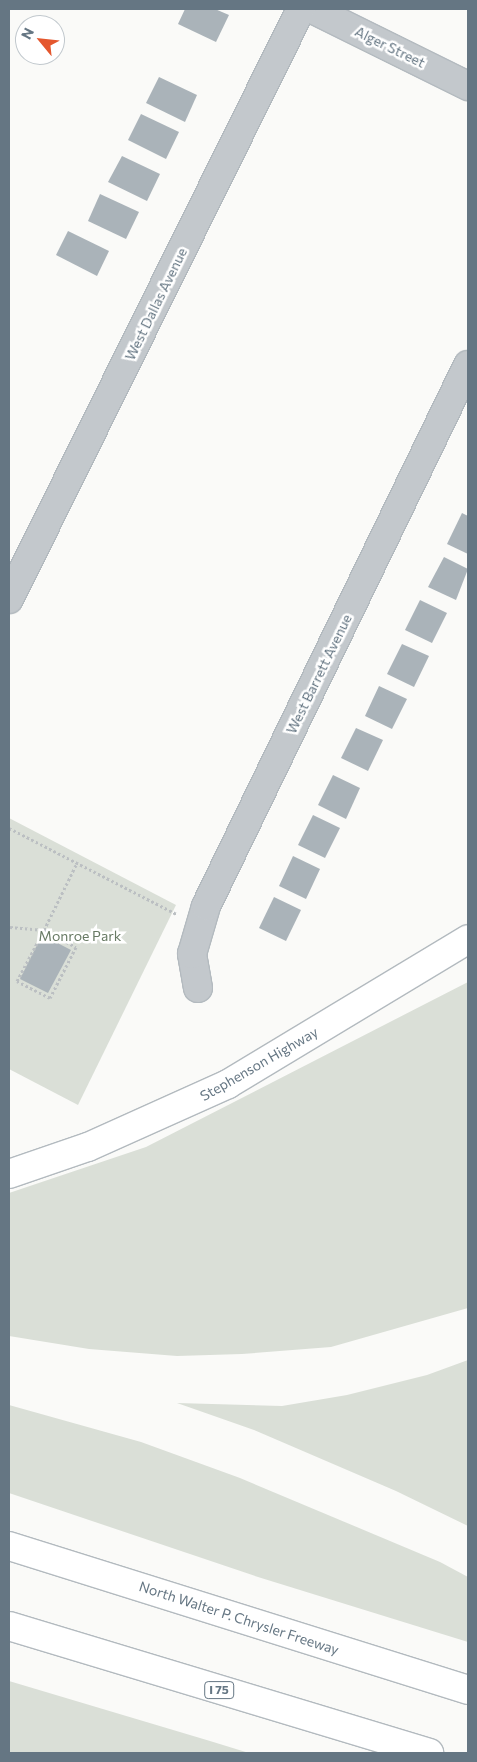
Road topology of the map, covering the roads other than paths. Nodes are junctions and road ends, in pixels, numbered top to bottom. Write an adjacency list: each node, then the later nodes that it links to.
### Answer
1 (301, 9): 5 (street, West Dallas Avenue)
2 (312, 9): 3 (street, Alger Street)
3 (468, 86)
4 (468, 366): 7 (street, West Barrett Avenue)
5 (9, 599)
6 (468, 940): 8 (main road, Stephenson Highway)
7 (198, 988)
8 (9, 1174)
9 (9, 1536): 11 (main road)
10 (9, 1546): 11 (main road, North Walter P. Chrysler Freeway)
11 (81, 1568): 13 (main road, North Walter P. Chrysler Freeway)
12 (9, 1626): 14 (main road, I 75)
13 (468, 1690)
14 (429, 1753)

